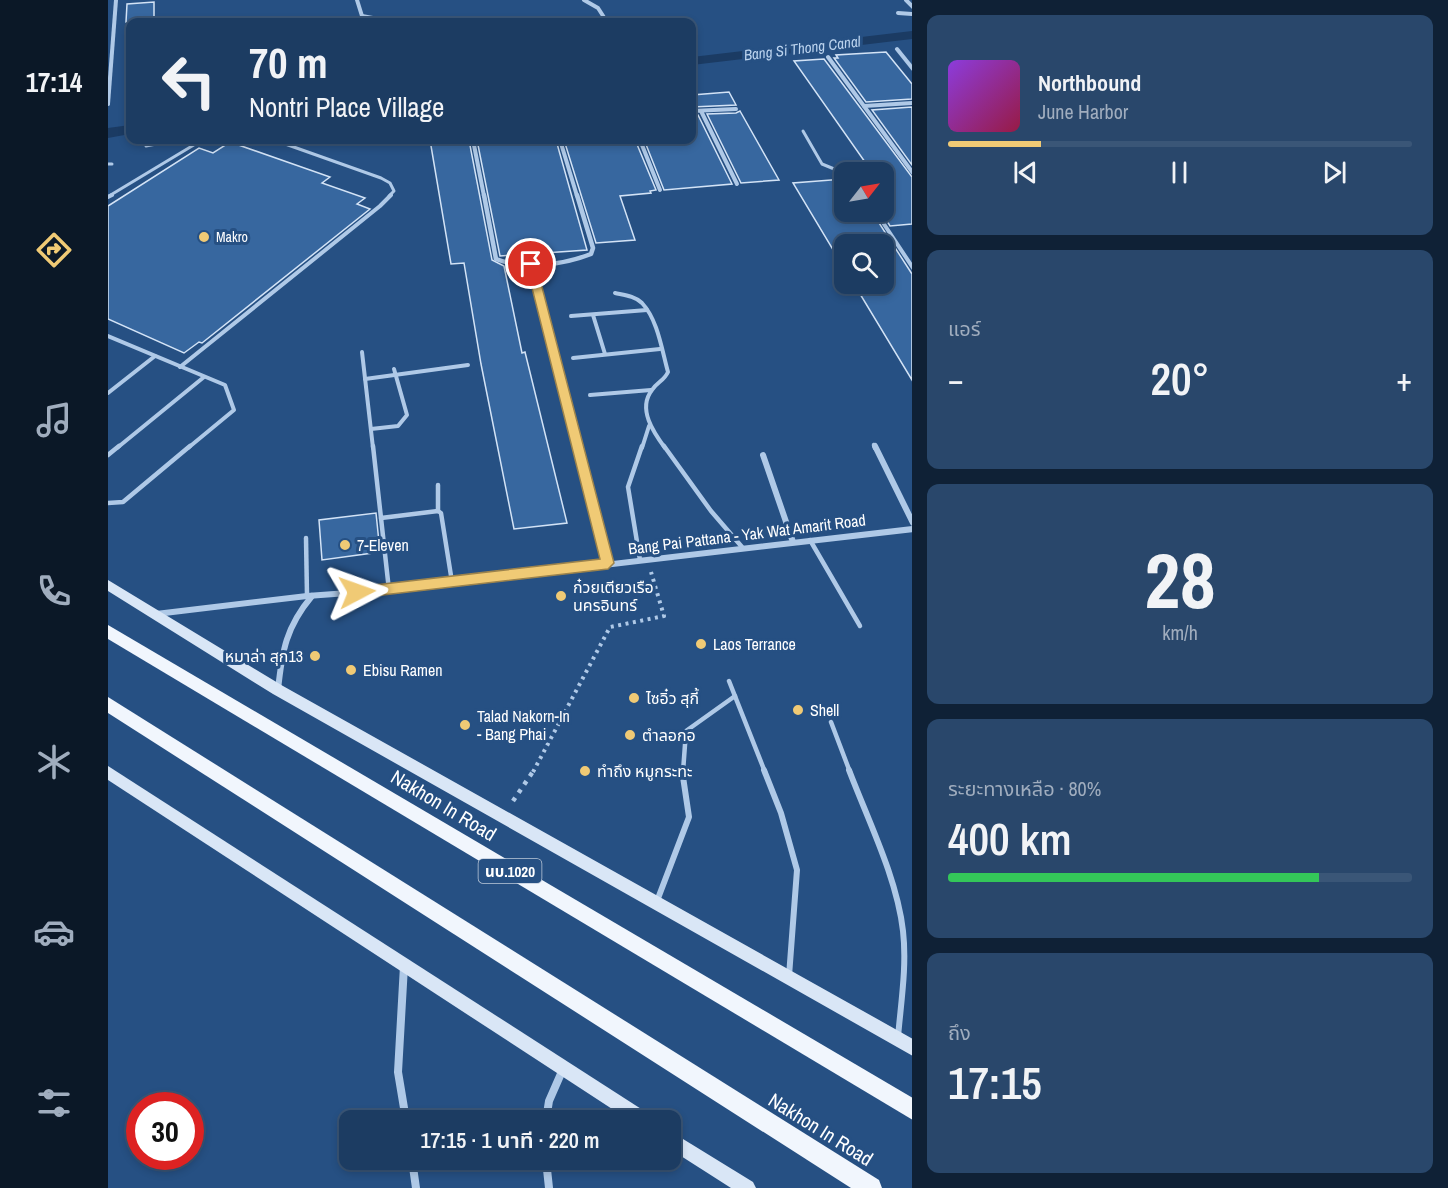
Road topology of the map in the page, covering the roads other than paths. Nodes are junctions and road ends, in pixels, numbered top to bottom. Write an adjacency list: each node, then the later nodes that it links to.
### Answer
1 (116, 0): 11 (street)
2 (357, 0): 8 (street)
3 (584, 0): 10 (street)
4 (906, 0): 5 (street)
5 (912, 7)
6 (898, 13): 7 (street)
7 (912, 14)
8 (362, 16): 9 (street)
9 (373, 18)
10 (604, 18)
11 (113, 33): 12 (street); 17 (street)
12 (108, 34)
13 (897, 49): 15 (street)
14 (828, 57): 18 (street)
15 (912, 69)
16 (912, 103): 18 (street)
17 (108, 104)
18 (864, 106): 31 (street)
19 (736, 109): 21 (street)
20 (696, 111): 21 (street)
21 (701, 111): 32 (street)
22 (803, 131): 30 (lane)
23 (156, 144): 29 (lane)
24 (195, 144): 34 (lane)
25 (287, 144): 49 (lane)
26 (474, 144): 36 (street)
27 (561, 144): 36 (street)
28 (642, 144): 33 (street)
29 (146, 146)
30 (834, 169)
31 (912, 173)
32 (736, 184)
33 (660, 190)
34 (108, 196)
35 (882, 222): 37 (lane)
36 (531, 264): 73 (street)
37 (912, 268)
38 (615, 293): 39 (lane)
39 (647, 310): 40 (lane); 43 (lane)
40 (593, 315): 41 (lane); 45 (lane)
41 (571, 316)
42 (109, 337): 46 (lane)
43 (660, 349): 45 (lane); 54 (lane)
44 (362, 352): 53 (lane)
45 (604, 354): 47 (lane)
46 (155, 356): 49 (lane); 55 (lane)
47 (573, 358)
48 (468, 365): 51 (lane)
49 (180, 367): 52 (lane)
50 (394, 369): 51 (lane)
51 (396, 376): 53 (lane); 58 (lane)
52 (204, 377): 61 (lane); 63 (lane)
53 (365, 379): 58 (lane)
54 (651, 390): 56 (lane); 57 (lane)
55 (108, 393)
56 (590, 395)
57 (649, 426): 71 (lane); 72 (lane)
58 (371, 429): 65 (lane)
59 (874, 445): 66 (street)
60 (763, 454): 70 (street)
61 (108, 455)
62 (438, 485): 64 (lane)
63 (108, 503)
64 (438, 511): 65 (lane); 74 (lane)
65 (381, 518): 76 (lane)
66 (912, 523)
67 (912, 529): 69 (street, Bang Pai Pattana - Yak Wat Amarit Road)
68 (306, 538): 77 (lane)
69 (810, 540): 70 (street, Bang Pai Pattana - Yak Wat Amarit Road); 79 (lane)
70 (793, 542): 71 (street, Bang Pai Pattana - Yak Wat Amarit Road)
71 (742, 547): 72 (street, Bang Pai Pattana - Yak Wat Amarit Road)
72 (643, 559): 73 (street, Bang Pai Pattana - Yak Wat Amarit Road)
73 (608, 563): 74 (street, Bang Pai Pattana - Yak Wat Amarit Road)
74 (452, 582): 76 (street, Bang Pai Pattana - Yak Wat Amarit Road)
75 (108, 585): 78 (main road, Nakhon In Road / นบ.1020)
76 (389, 590): 77 (street, Bang Pai Pattana - Yak Wat Amarit Road)
77 (309, 596): 78 (street, Bang Pai Pattana - Yak Wat Amarit Road); 82 (street)
78 (156, 614): 82 (main road, Nakhon In Road / นบ.1020)
79 (860, 626)
80 (108, 631): 96 (main road, Nakhon In Road / นบ.1020)
81 (729, 681): 83 (lane)
82 (278, 690): 87 (main road, Nakhon In Road / นบ.1020)
83 (735, 696): 87 (lane); 89 (lane)
84 (108, 704): 103 (main road, Nakhon In Road)
85 (831, 722): 90 (lane)
86 (108, 772): 88 (main road)
87 (656, 904): 89 (main road, Nakhon In Road / นบ.1020)
88 (404, 966): 92 (main road); 93 (street)
89 (789, 978): 90 (main road, Nakhon In Road / นบ.1020)
90 (898, 1040): 91 (main road, Nakhon In Road / นบ.1020)
91 (912, 1048)
92 (563, 1069): 94 (street); 95 (main road)
93 (404, 1110)
94 (548, 1110)
95 (627, 1110)
96 (912, 1110)
97 (681, 1146): 102 (main road)
98 (413, 1170): 100 (street)
99 (547, 1170): 101 (street)
100 (416, 1188)
101 (549, 1188)
102 (747, 1188)
103 (871, 1188)

